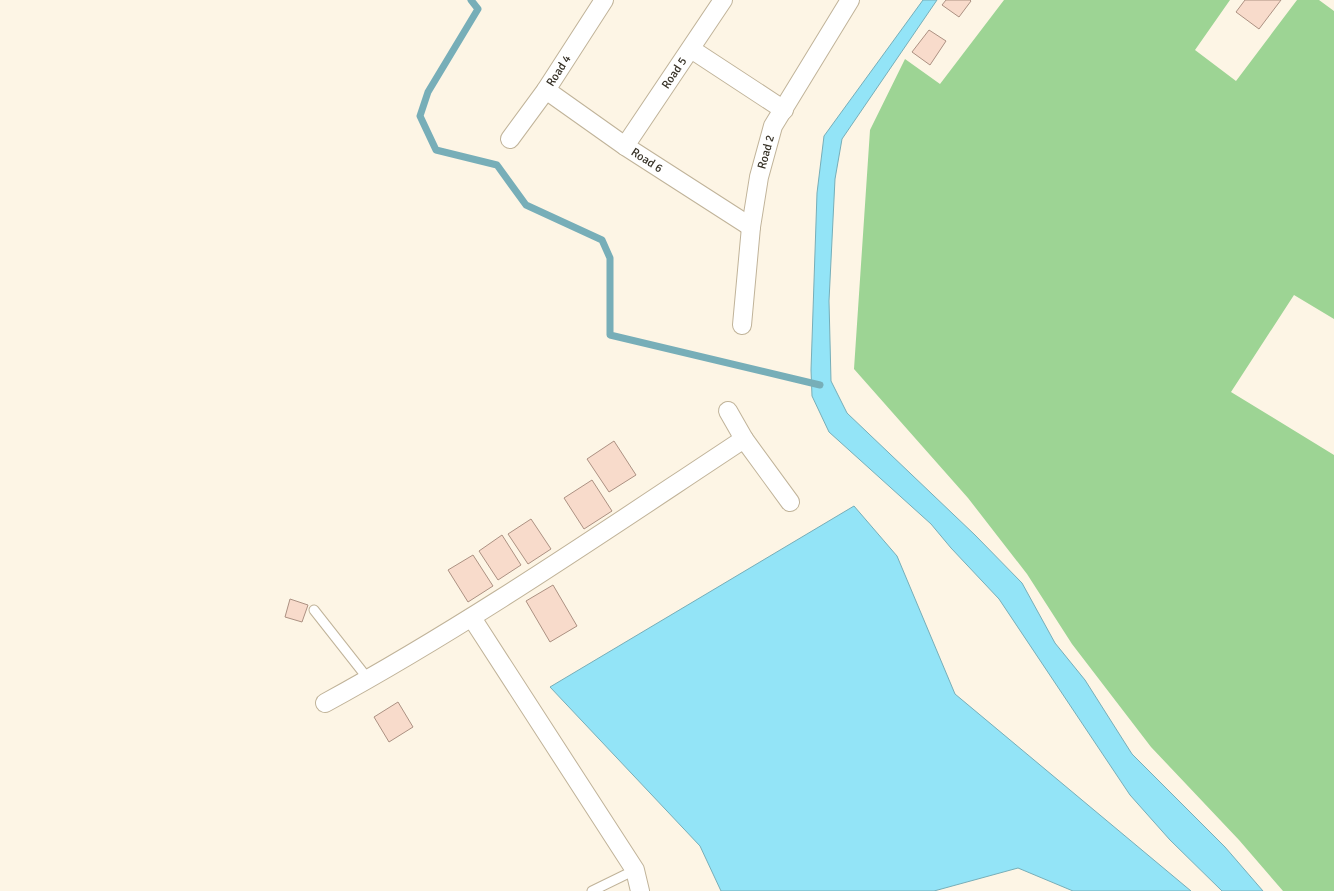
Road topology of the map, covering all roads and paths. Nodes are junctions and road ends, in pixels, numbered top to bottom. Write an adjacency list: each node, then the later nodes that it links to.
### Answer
1 (604, 0): 5 (street, Road 4)
2 (723, 0): 4 (street, Road 5)
3 (850, 0): 6 (street, Road 2)
4 (691, 48): 6 (street); 8 (street, Road 5)
5 (546, 90): 7 (street, Road 4); 8 (street, Road 6)
6 (784, 110): 9 (street, Road 2)
7 (510, 139)
8 (625, 146): 9 (street, Road 6)
9 (751, 227): 10 (street, Road 2)
10 (742, 325)
11 (728, 411): 12 (street)
12 (744, 439): 13 (street); 15 (street)
13 (790, 502)
14 (314, 610): 16 (lane)
15 (472, 618): 16 (street); 18 (street)
16 (369, 680): 17 (street)
17 (326, 703)
18 (635, 870): 19 (lane); 20 (street)
19 (592, 891)
20 (640, 891)

